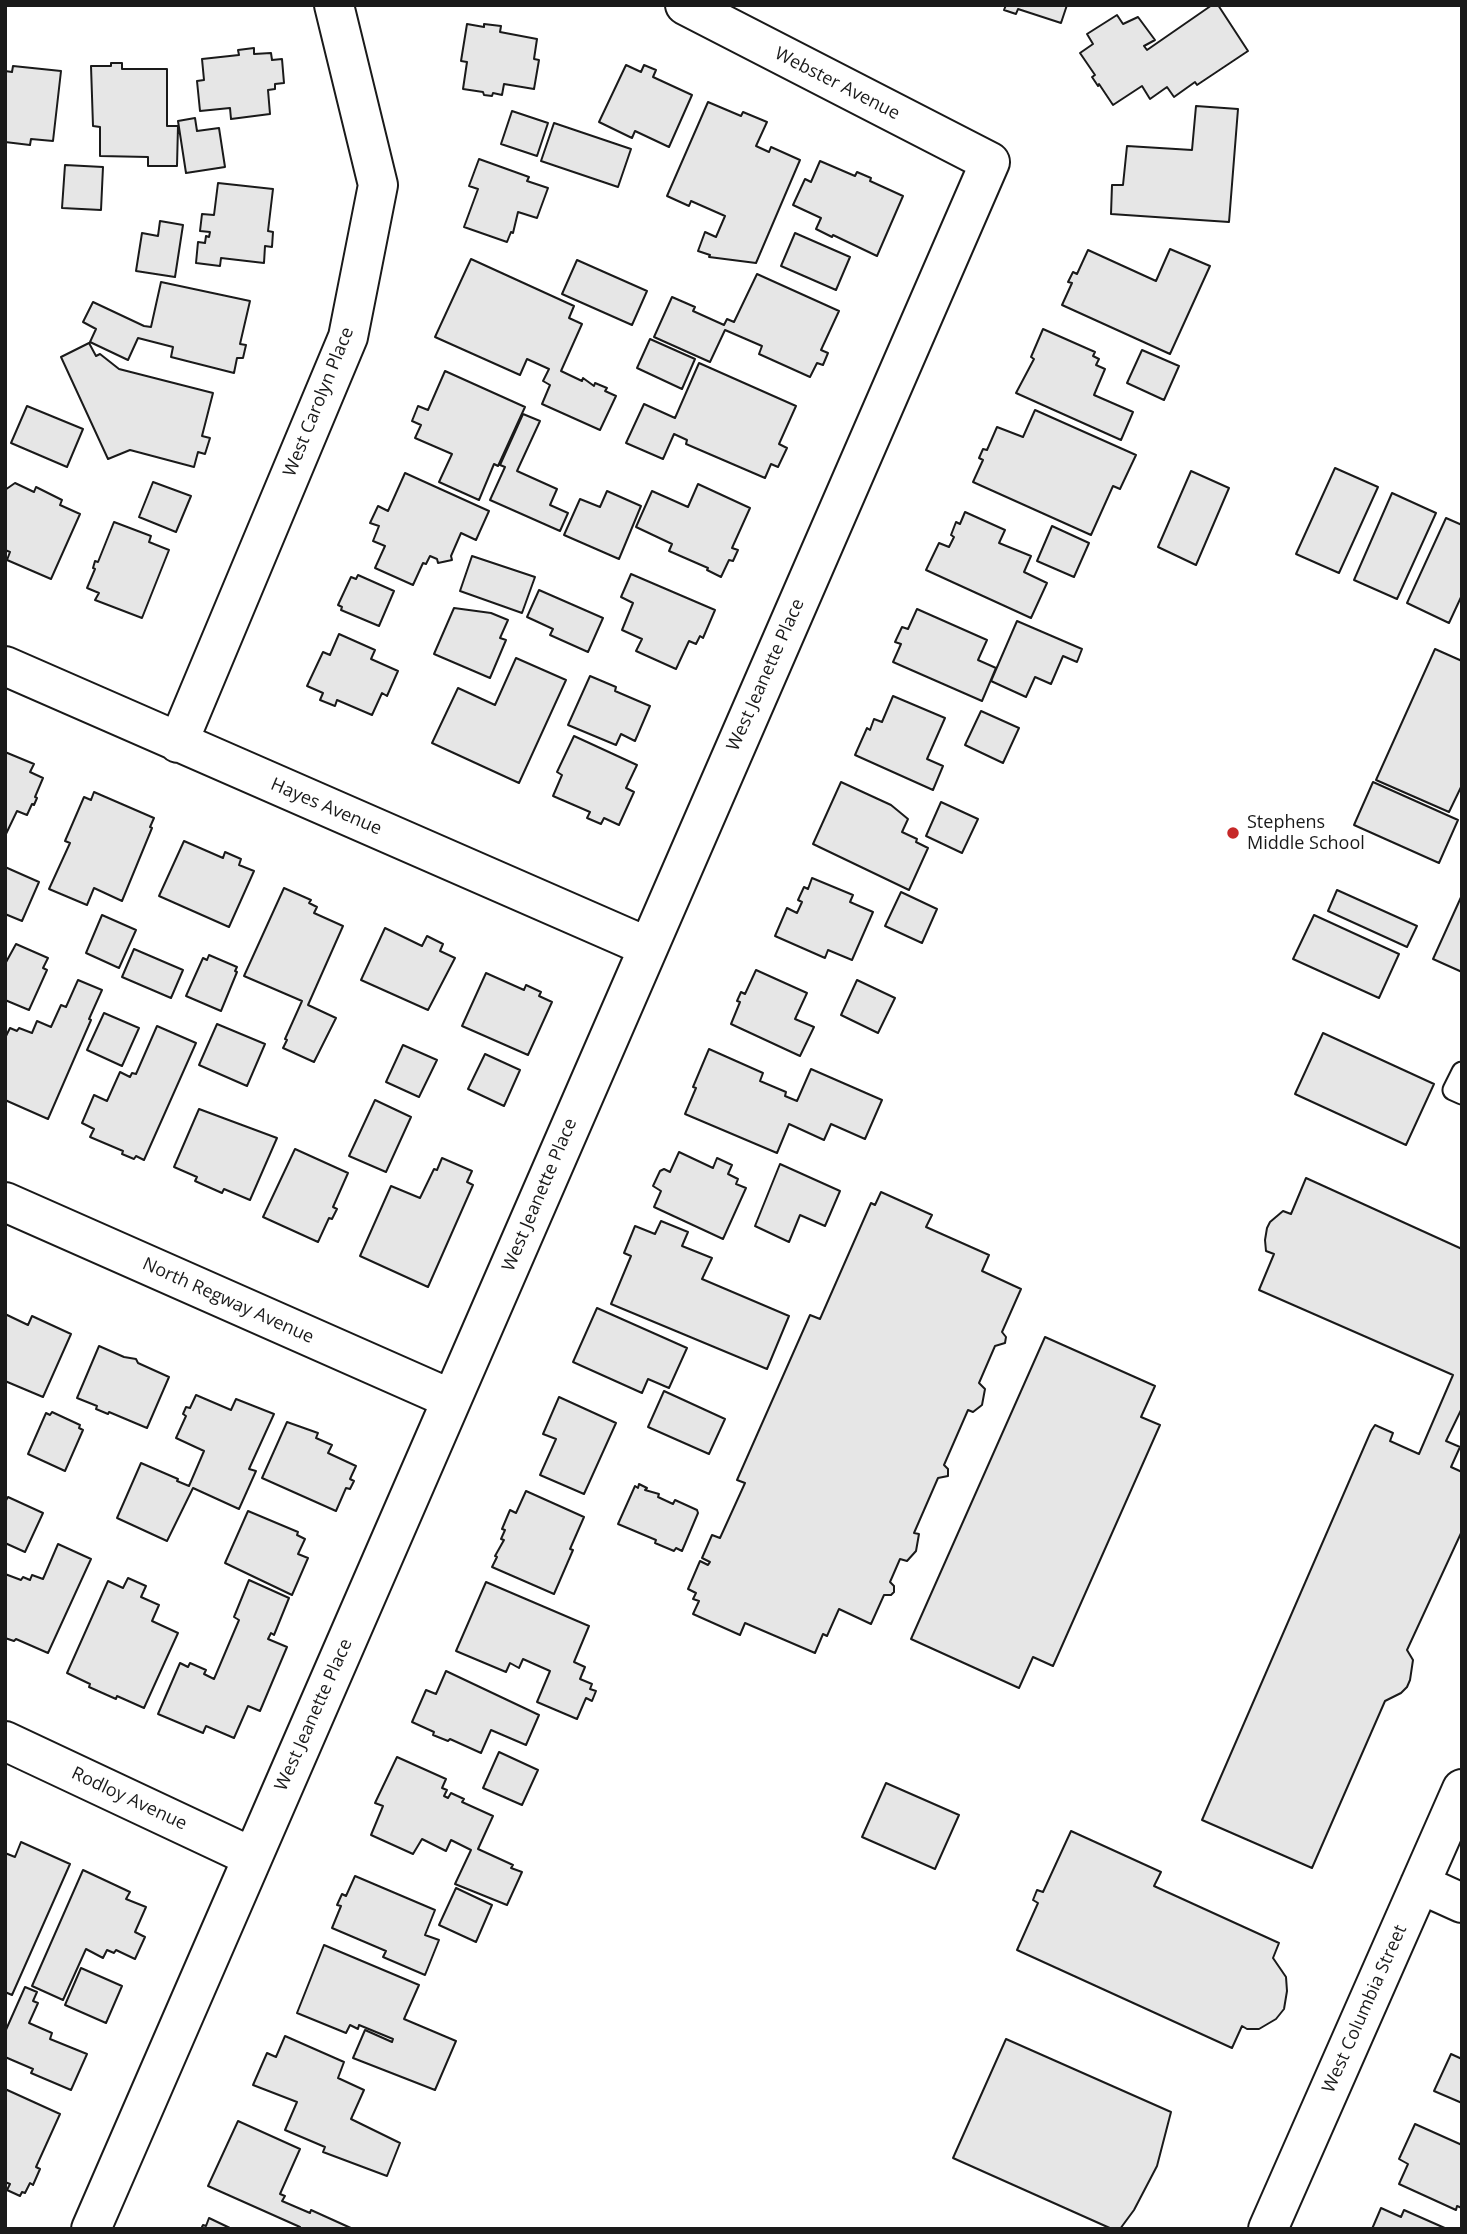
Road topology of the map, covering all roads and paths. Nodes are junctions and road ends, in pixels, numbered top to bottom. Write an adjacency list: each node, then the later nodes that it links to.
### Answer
1 (334, 5): 5 (street, West Carolyn Place)
2 (685, 5): 3 (street, Webster Avenue)
3 (990, 162): 6 (street, West Jeanette Place)
4 (5, 666): 5 (street, Hayes Avenue)
5 (178, 743): 6 (street, Hayes Avenue)
6 (648, 947): 10 (street, West Jeanette Place)
7 (1462, 1072): 8 (lane)
8 (1462, 1094)
9 (5, 1202): 10 (street, North Regway Avenue)
10 (451, 1399): 13 (street, West Jeanette Place)
11 (5, 1741): 13 (street, Rodloy Avenue)
12 (1462, 1789): 14 (street, West Columbia Street)
13 (252, 1857): 16 (street, West Jeanette Place)
14 (1420, 1884): 15 (street); 17 (street, West Columbia Street)
15 (1462, 1903)
16 (91, 2229)
17 (1268, 2229)

